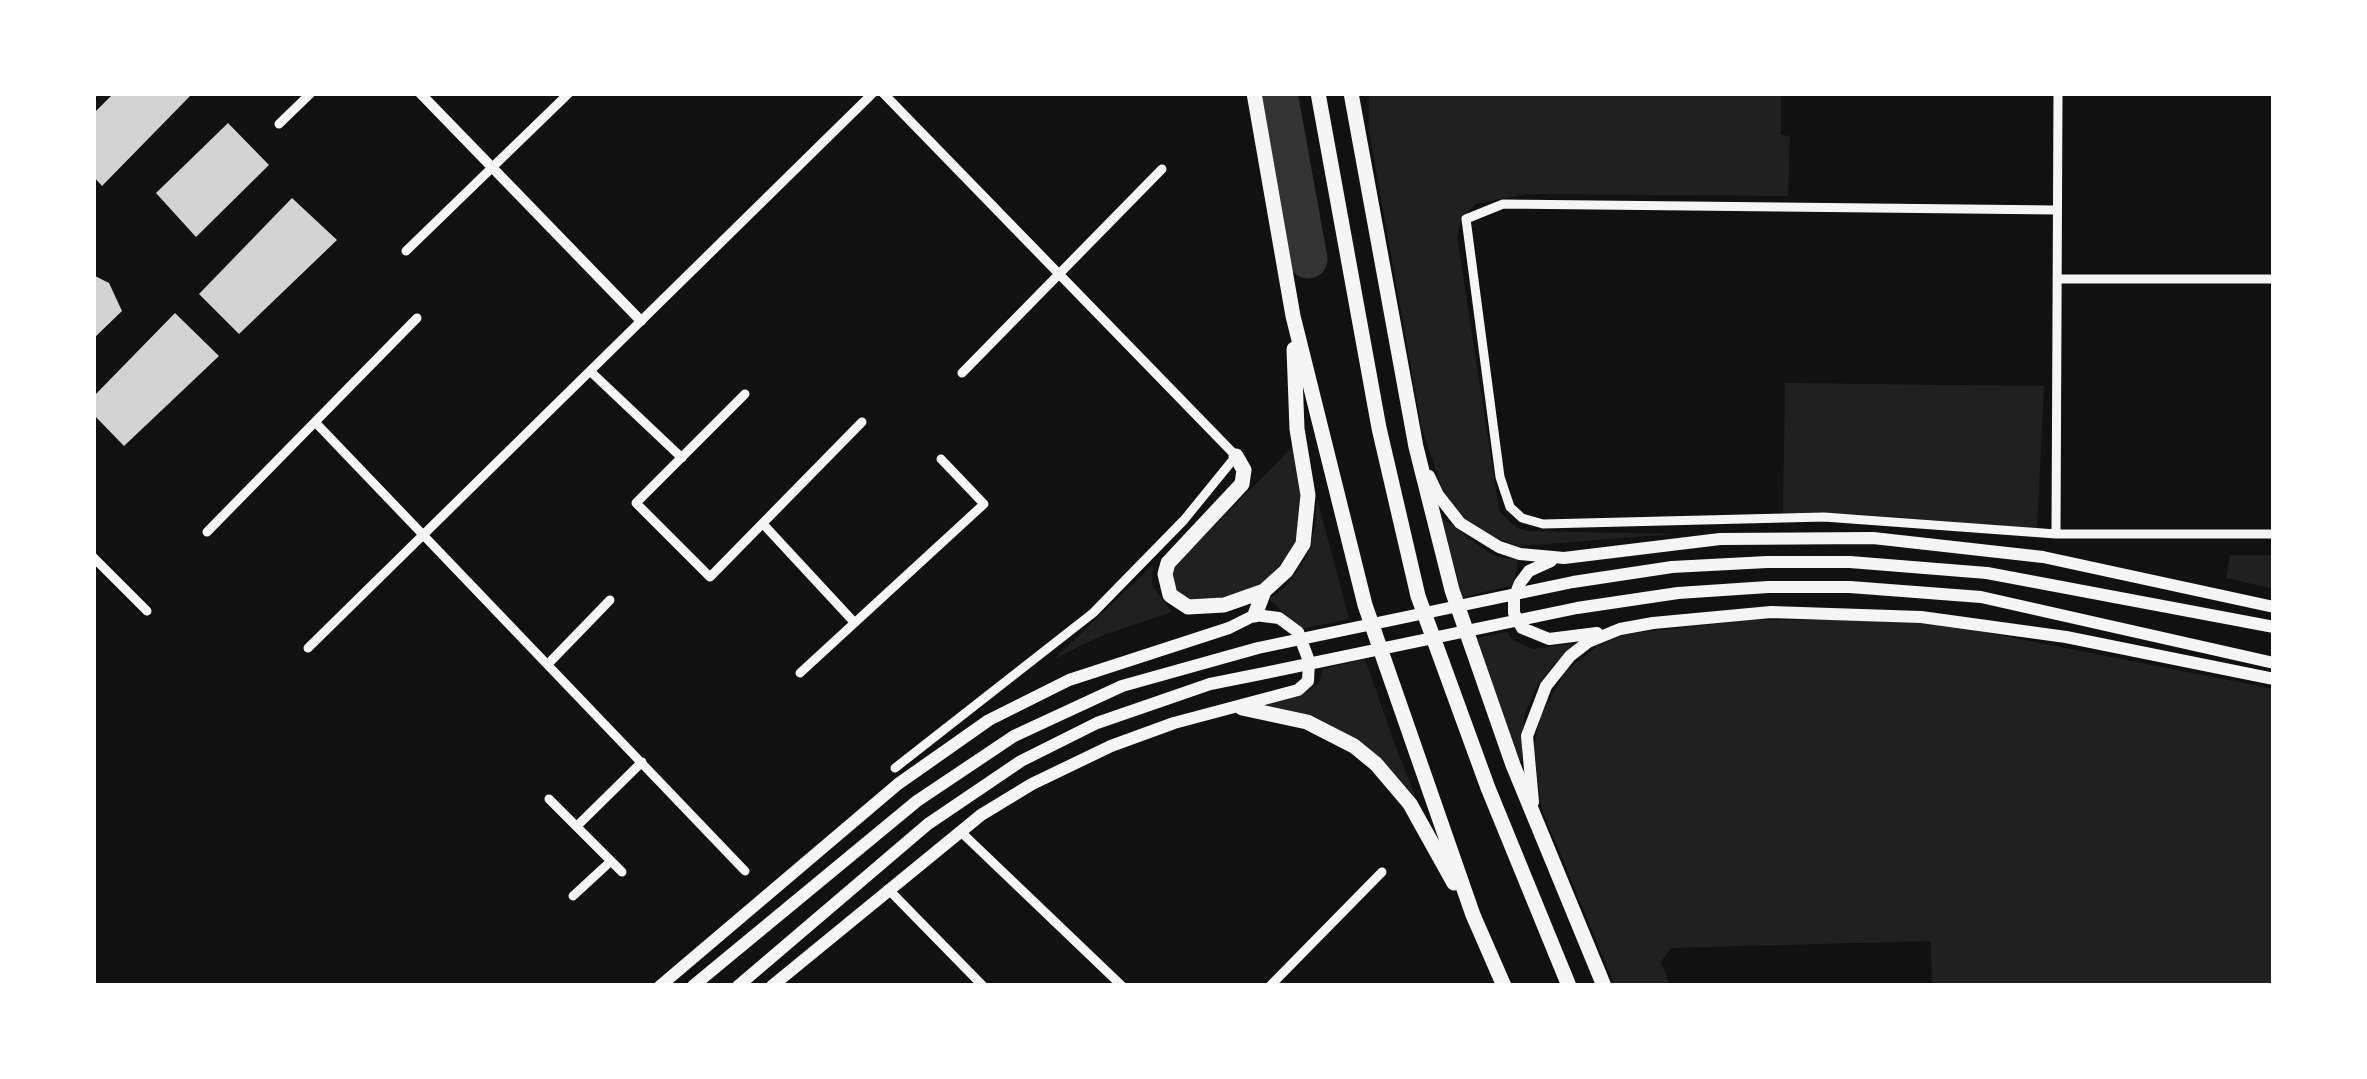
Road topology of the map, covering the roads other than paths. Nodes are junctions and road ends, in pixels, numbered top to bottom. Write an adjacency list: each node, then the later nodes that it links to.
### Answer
1 (311, 93): 11 (street)
2 (420, 93): 13 (street)
3 (569, 93): 13 (street)
4 (873, 93): 22 (street)
5 (883, 93): 17 (street)
6 (1254, 93): 20 (highway)
7 (1318, 93): 74 (highway)
8 (1351, 93): 12 (highway)
9 (1363, 93): 12 (highway)
10 (2058, 93): 15 (street)
11 (279, 124)
12 (1358, 131): 28 (highway)
13 (493, 168): 16 (street); 22 (street)
14 (1162, 169): 17 (street)
15 (2057, 210): 18 (street); 35 (street)
16 (406, 251)
17 (1058, 273): 24 (street); 29 (street)
18 (2057, 279): 19 (street); 35 (street)
19 (2274, 279)
20 (1293, 316): 39 (highway); 65 (highway)
21 (417, 318): 26 (street)
22 (641, 321): 23 (street)
23 (590, 370): 30 (street); 34 (street)
24 (962, 373)
25 (745, 394): 30 (street)
26 (315, 422): 33 (street); 34 (street)
27 (862, 422): 32 (street)
28 (1416, 447): 38 (main road); 56 (highway)
29 (1236, 456): 39 (highway); 54 (street)
30 (682, 458): 32 (street)
31 (941, 459): 44 (street)
32 (764, 525): 44 (street)
33 (207, 532)
34 (424, 534): 47 (street); 49 (street)
35 (2056, 534): 36 (street)
36 (2274, 535)
37 (93, 557): 42 (street)
38 (1564, 558): 41 (main road); 46 (main road)
39 (1264, 591): 43 (highway)
40 (610, 600): 49 (street)
41 (2274, 607)
42 (147, 611)
43 (1256, 615): 52 (main road); 66 (main road)
44 (853, 621): 50 (street)
45 (2274, 627): 67 (main road)
46 (1620, 629): 51 (main road); 56 (main road)
47 (308, 648)
48 (2274, 663): 68 (main road)
49 (548, 664): 53 (street)
50 (800, 673)
51 (2274, 679)
52 (1242, 708): 58 (main road); 65 (highway)
53 (642, 762): 57 (street); 60 (street)
54 (895, 768)
55 (549, 799): 57 (street)
56 (1535, 815): 75 (highway)
57 (577, 826): 59 (street)
58 (961, 832): 63 (main road); 71 (street)
59 (611, 861): 61 (street); 64 (street)
60 (745, 871)
61 (622, 872)
62 (1382, 872): 72 (street)
63 (888, 890): 69 (main road); 70 (street)
64 (573, 896)
65 (1474, 915): 73 (highway)
66 (660, 986)
67 (693, 986)
68 (738, 986)
69 (772, 986)
70 (983, 986)
71 (1122, 986)
72 (1270, 986)
73 (1504, 986)
74 (1569, 986)
75 (1604, 986)

